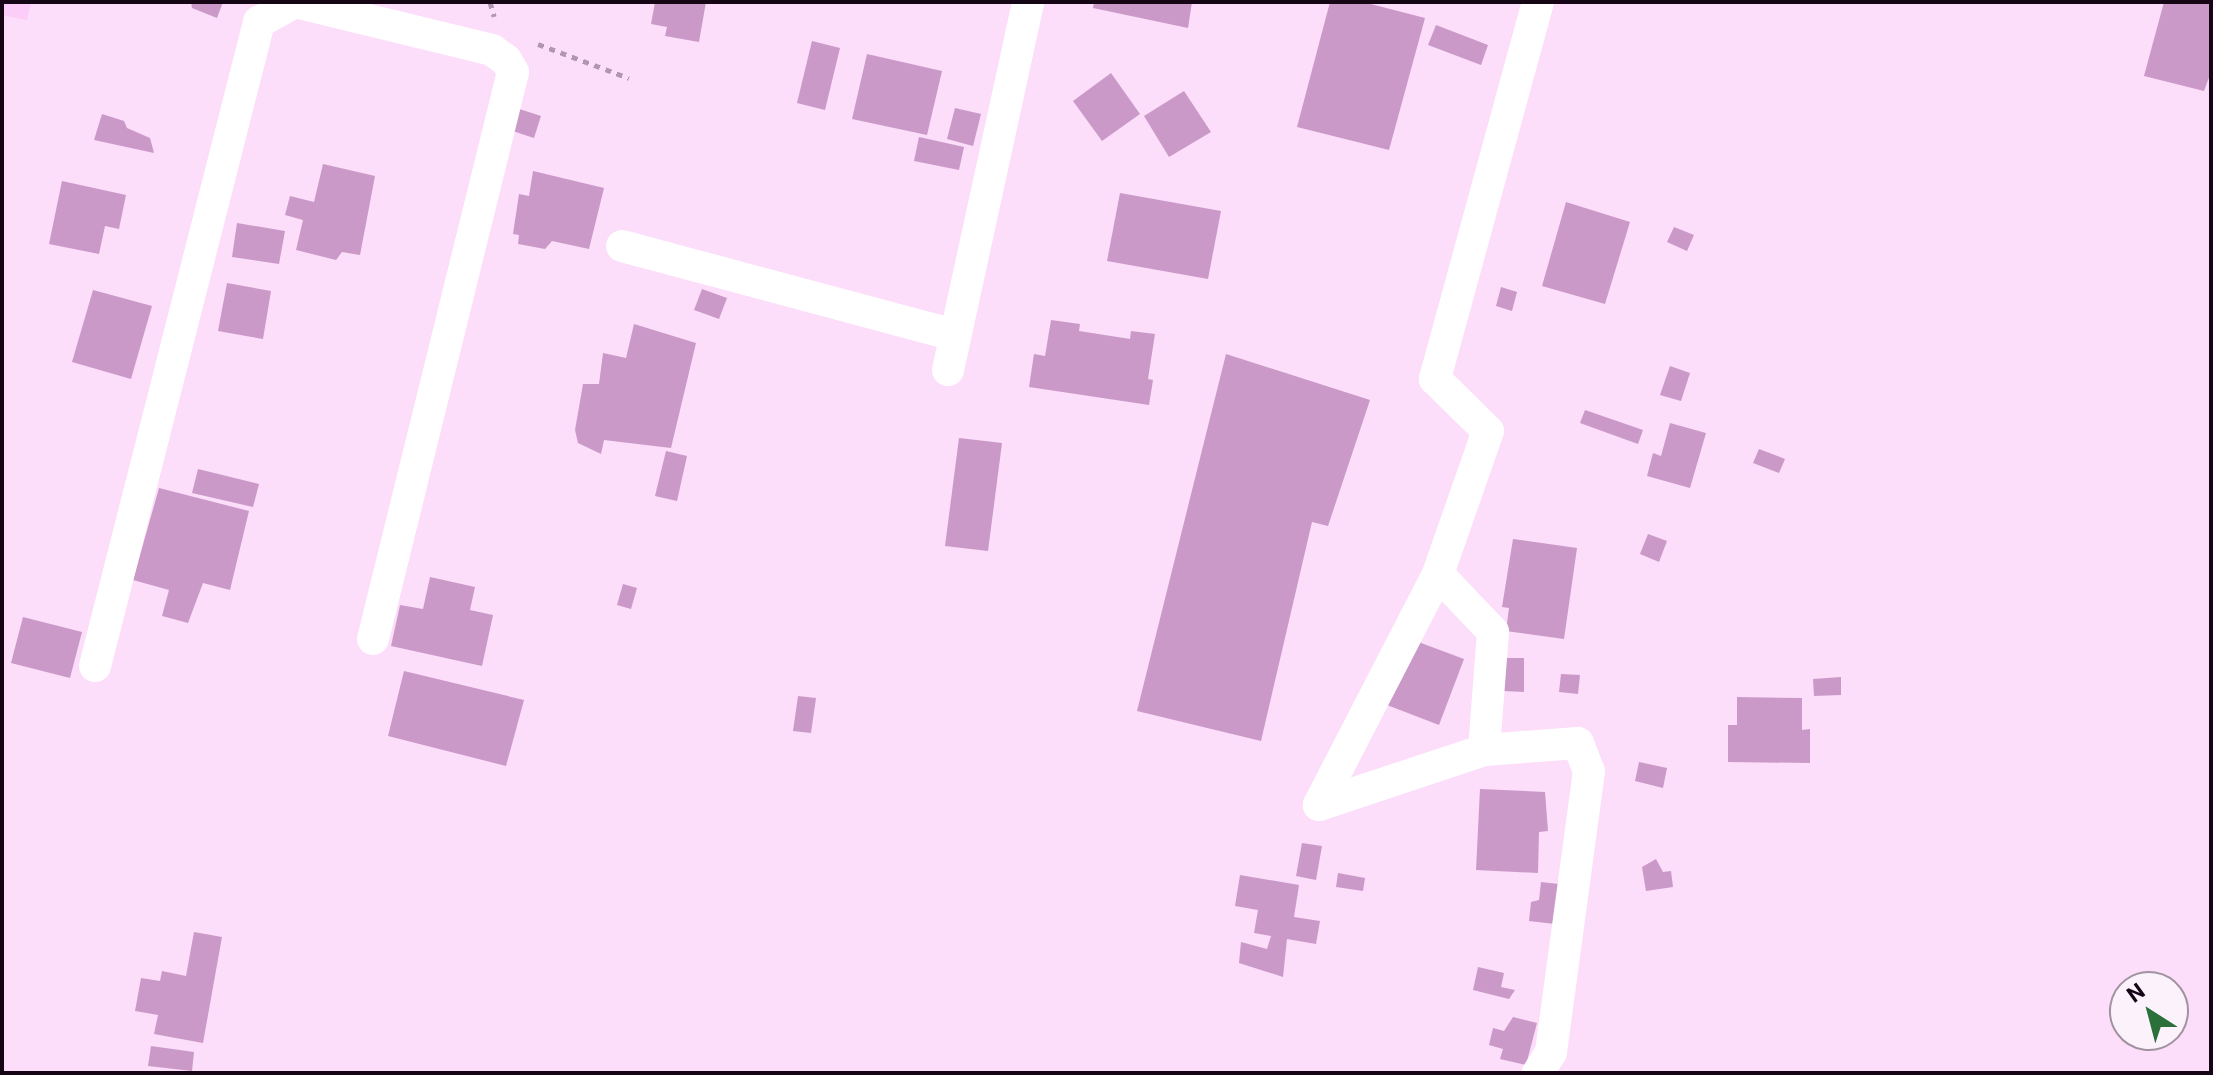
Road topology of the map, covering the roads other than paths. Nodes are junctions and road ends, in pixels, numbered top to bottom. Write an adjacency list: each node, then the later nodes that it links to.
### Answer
1 (295, 2): 8 (street); 9 (street)
2 (1028, 2): 5 (street)
3 (1538, 2): 7 (street)
4 (622, 246): 5 (street)
5 (955, 335): 6 (street)
6 (948, 370)
7 (1438, 574): 10 (street); 10 (street)
8 (373, 639)
9 (95, 666)
10 (1484, 750): 11 (street)
11 (1538, 1073)

